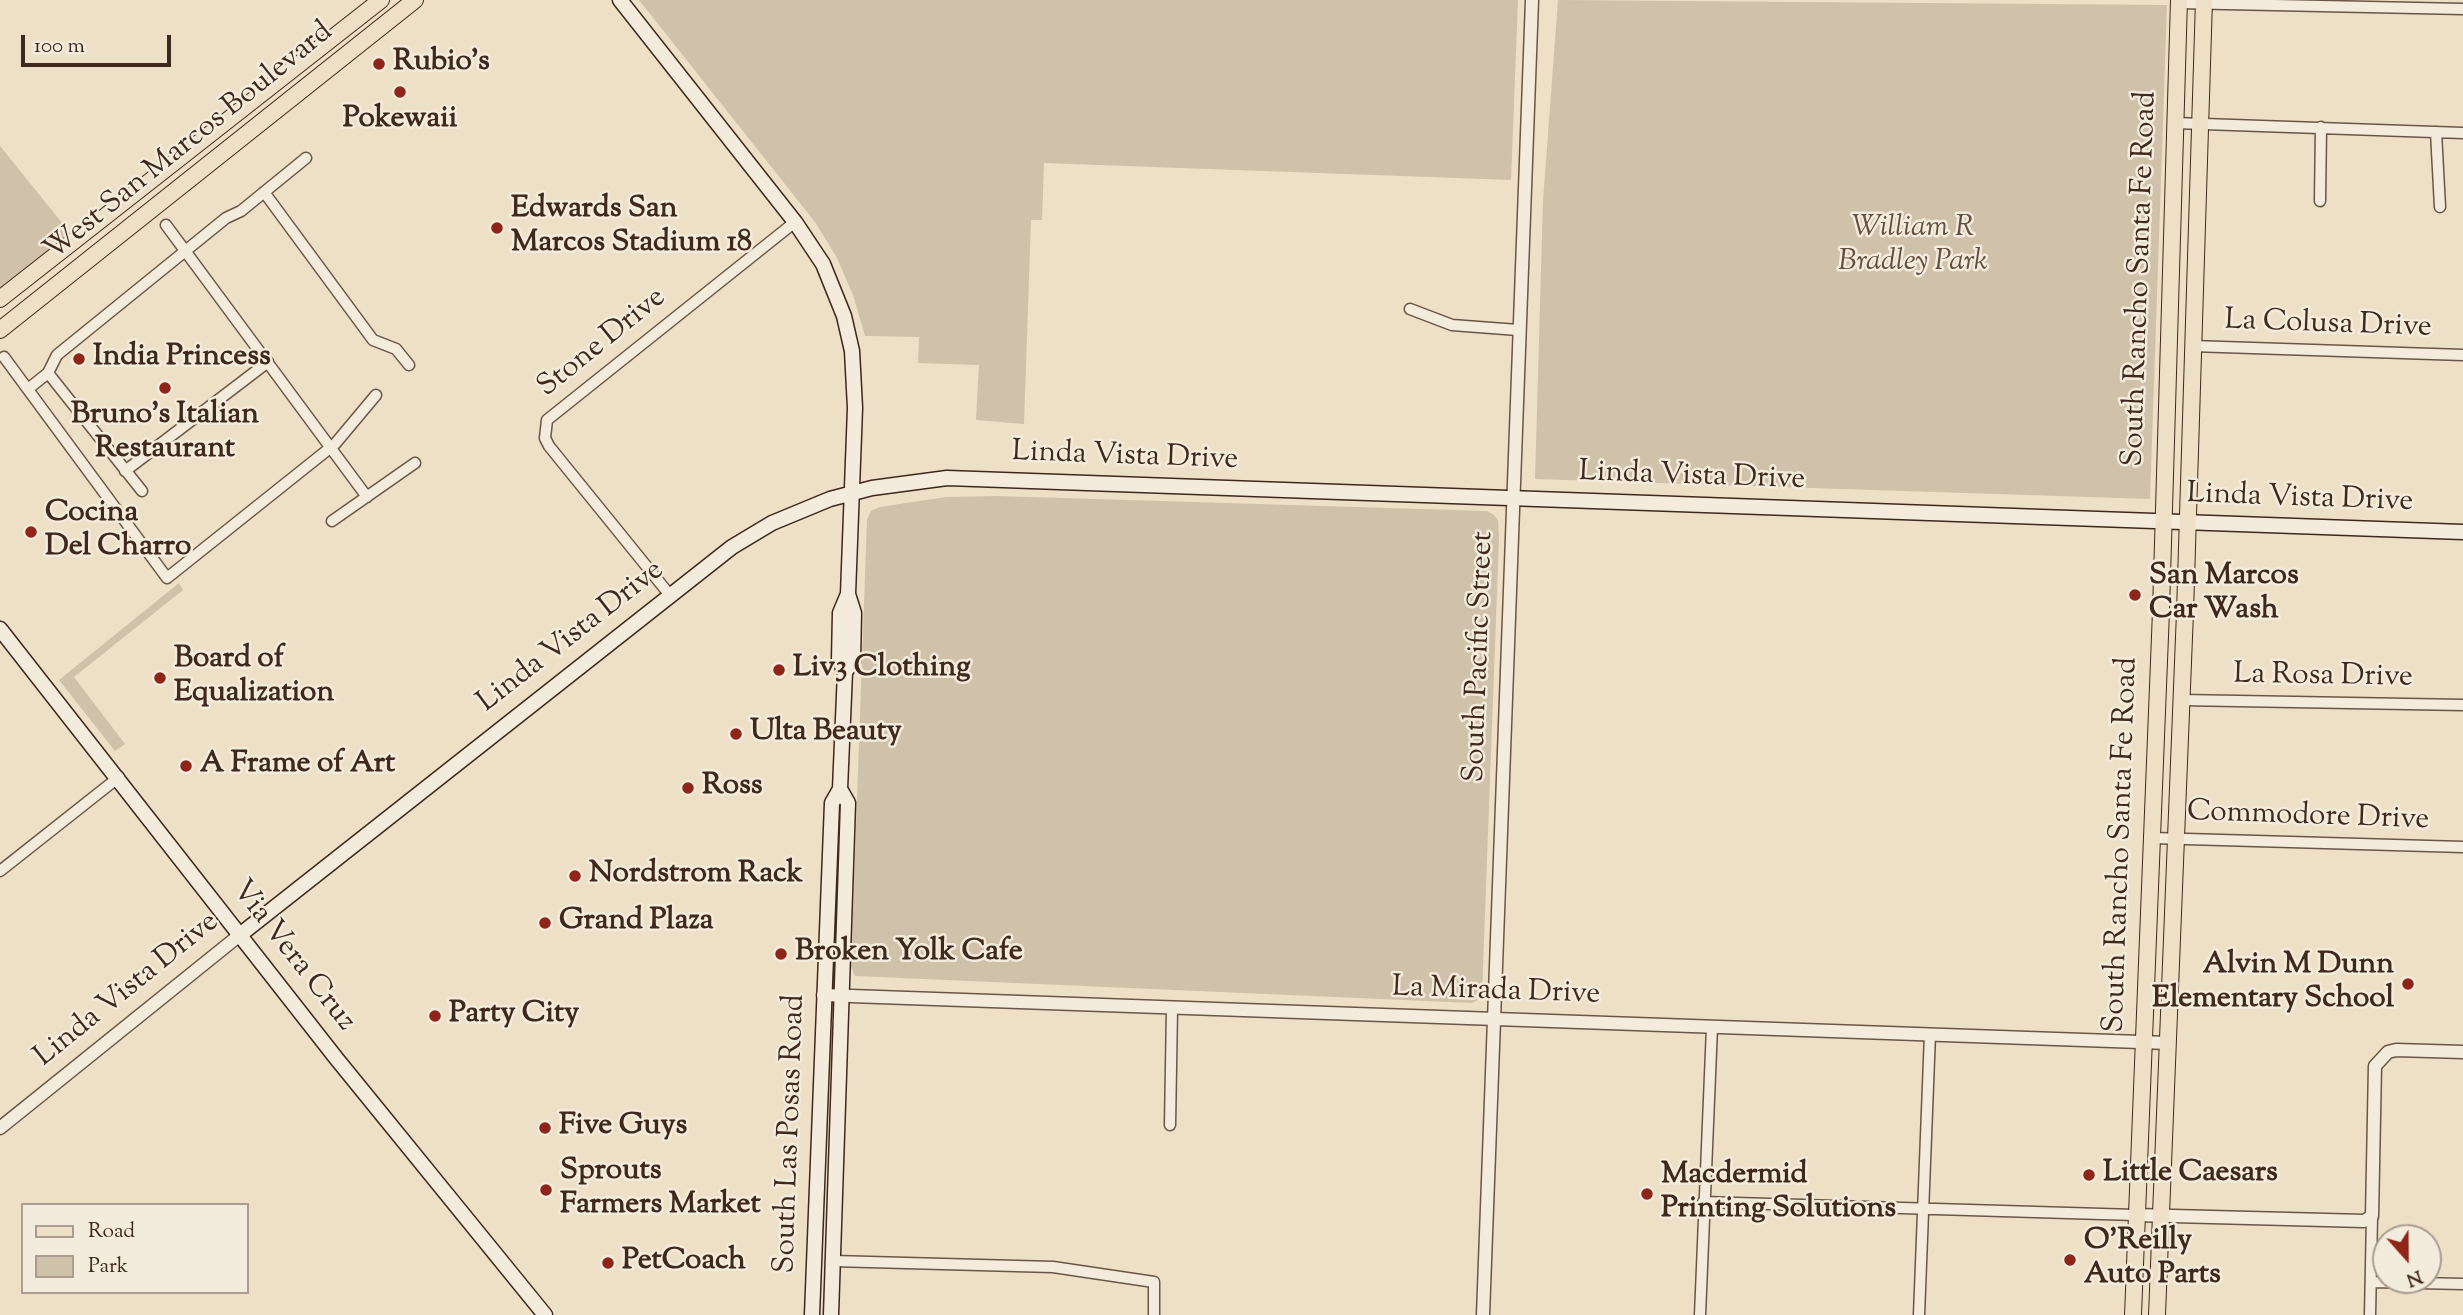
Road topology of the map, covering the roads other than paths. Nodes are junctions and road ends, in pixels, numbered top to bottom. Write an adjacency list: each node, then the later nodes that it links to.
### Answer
1 (381, 0): 17 (main road, West San Marcos Boulevard)
2 (390, 0): 10 (main road)
3 (415, 0): 10 (main road, West San Marcos Boulevard)
4 (620, 0): 22 (main road, South Las Posas Road)
5 (1532, 0): 28 (street, South Pacific Street)
6 (2179, 1): 7 (street); 11 (main road, South Rancho Santa Fe Road)
7 (2204, 2): 8 (street); 12 (main road, South Rancho Santa Fe Road)
8 (2428, 4): 9 (street)
9 (2463, 9)
10 (325, 72): 21 (main road, West San Marcos Boulevard)
11 (2175, 123): 12 (street); 45 (main road, South Rancho Santa Fe Road)
12 (2199, 124): 13 (street); 29 (main road, South Rancho Santa Fe Road)
13 (2321, 127): 14 (street); 19 (street)
14 (2436, 132): 15 (street); 20 (street)
15 (2463, 132)
16 (306, 158): 18 (street)
17 (139, 188): 21 (main road); 25 (main road, West San Marcos Boulevard)
18 (264, 192): 24 (street); 33 (street)
19 (2320, 201)
20 (2440, 207)
21 (153, 208): 27 (main road, West San Marcos Boulevard)
22 (795, 222): 41 (main road, South Las Posas Road); 48 (street, Stone Drive)
23 (166, 225): 24 (street)
24 (185, 251): 32 (street); 34 (street)
25 (0, 299)
26 (1410, 309): 28 (street)
27 (0, 330)
28 (1518, 330): 43 (street, South Pacific Street)
29 (2192, 346): 30 (street, La Colusa Drive); 46 (main road, South Rancho Santa Fe Road)
30 (2463, 355)
31 (4, 357): 35 (street)
32 (268, 362): 37 (street); 39 (street)
33 (409, 365)
34 (48, 373): 35 (street); 39 (street)
35 (28, 389): 37 (street)
36 (376, 395): 37 (street)
37 (331, 447): 42 (street)
38 (415, 463): 42 (street)
39 (125, 471): 40 (street)
40 (142, 491)
41 (851, 493): 43 (main road, Linda Vista Drive); 48 (main road, Linda Vista Drive); 53 (main road, South Las Posas Road)
42 (367, 497): 44 (street)
43 (1513, 497): 45 (main road, Linda Vista Drive); 62 (street, South Pacific Street)
44 (332, 521)
45 (2161, 521): 46 (main road, Linda Vista Drive); 54 (main road, South Rancho Santa Fe Road)
46 (2186, 522): 47 (main road, Linda Vista Drive); 50 (main road, South Rancho Santa Fe Road)
47 (2463, 532)
48 (669, 594): 58 (main road, Linda Vista Drive)
49 (0, 629): 52 (main road, Via Vera Cruz)
50 (2181, 699): 51 (street, La Rosa Drive); 55 (main road, South Rancho Santa Fe Road)
51 (2463, 705)
52 (118, 777): 57 (street); 58 (main road, Via Vera Cruz)
53 (840, 789): 59 (main road, South Las Posas Road); 60 (main road, South Las Posas Road)
54 (2152, 838): 55 (street, Commodore Drive); 65 (main road, South Rancho Santa Fe Road)
55 (2176, 839): 56 (street, Commodore Drive); 66 (main road, South Rancho Santa Fe Road)
56 (2463, 847)
57 (0, 871)
58 (242, 934): 69 (street, Linda Vista Drive); 78 (main road, Via Vera Cruz)
59 (823, 995): 60 (street, La Mirada Drive); 79 (main road, South Las Posas Road)
60 (841, 996): 61 (street, La Mirada Drive); 75 (main road, South Las Posas Road)
61 (1172, 1009): 62 (street, La Mirada Drive); 68 (street)
62 (1494, 1020): 63 (street, La Mirada Drive); 82 (street, South Pacific Street)
63 (1712, 1027): 64 (street, La Mirada Drive); 70 (street)
64 (1930, 1034): 65 (street, La Mirada Drive); 71 (street)
65 (2143, 1042): 66 (street, La Mirada Drive); 72 (main road, South Rancho Santa Fe Road)
66 (2168, 1043): 73 (main road, South Rancho Santa Fe Road)
67 (2463, 1052): 74 (street)
68 (1170, 1125)
69 (0, 1128)
70 (1703, 1202): 71 (street); 83 (street)
71 (1923, 1208): 72 (street); 84 (street)
72 (2135, 1215): 73 (street); 85 (main road, South Rancho Santa Fe Road)
73 (2160, 1216): 74 (street); 86 (main road, South Rancho Santa Fe Road)
74 (2372, 1216): 76 (street)
75 (833, 1261): 80 (main road, South Las Posas Road); 81 (street)
76 (2371, 1282): 77 (street); 87 (street)
77 (2463, 1284)
78 (545, 1315)
79 (812, 1315)
80 (831, 1315)
81 (1154, 1315)
82 (1483, 1315)
83 (1700, 1315)
84 (1919, 1315)
85 (2133, 1315)
86 (2157, 1315)
87 (2370, 1315)

